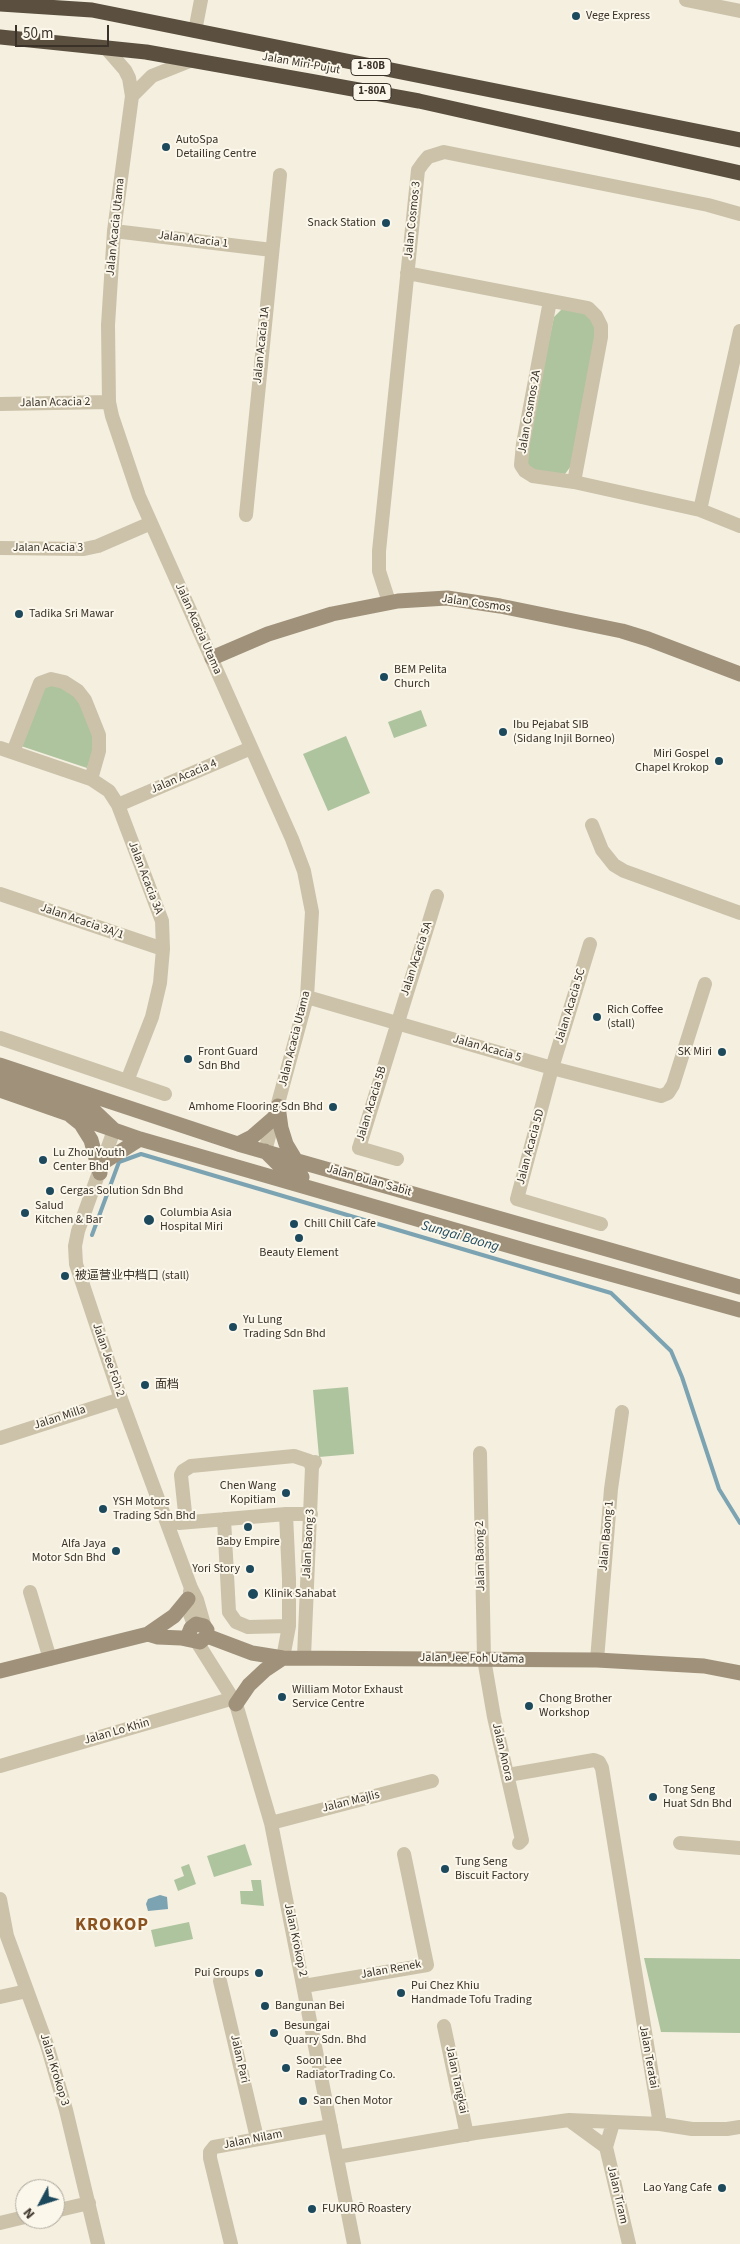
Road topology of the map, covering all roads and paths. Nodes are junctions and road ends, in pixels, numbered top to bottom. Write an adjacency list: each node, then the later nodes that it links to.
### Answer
1 (686, 0): 5 (street)
2 (17, 2): 4 (highway, Jalan Miri-Pujut / 1-80B); 6 (highway, Jalan Miri-Pujut / 1-80B)
3 (201, 2): 6 (street)
4 (0, 4)
5 (740, 10)
6 (195, 31): 11 (highway, Jalan Miri-Pujut / 1-80B)
7 (0, 37): 8 (highway, Jalan Miri-Pujut / 1-80A)
8 (105, 47): 9 (highway, Jalan Miri-Pujut / 1-80A); 10 (street, Jalan Acacia Utama)
9 (192, 60): 10 (street); 12 (highway, Jalan Miri-Pujut / 1-80A)
10 (132, 96): 15 (street, Jalan Acacia Utama)
11 (740, 140)
12 (740, 173)
13 (280, 175): 16 (street, Jalan Acacia 1A)
14 (740, 214): 17 (street, Jalan Cosmos 3)
15 (114, 231): 16 (street, Jalan Acacia 1); 20 (street, Jalan Acacia Utama)
16 (272, 250): 24 (street, Jalan Acacia 1A)
17 (407, 273): 18 (street); 28 (street, Jalan Cosmos 3)
18 (550, 301): 22 (street); 22 (street, Jalan Cosmos 2A)
19 (740, 331): 23 (street)
20 (109, 402): 21 (street, Jalan Acacia 2); 25 (street, Jalan Acacia Utama)
21 (0, 404)
22 (574, 482): 23 (street, Jalan Cosmos 2A)
23 (700, 510): 26 (street, Jalan Cosmos 2A)
24 (246, 515)
25 (151, 523): 27 (street, Jalan Acacia 3); 29 (street, Jalan Acacia Utama)
26 (740, 526)
27 (0, 548)
28 (389, 602): 29 (main road, Jalan Cosmos); 30 (main road, Jalan Cosmos)
29 (212, 658): 31 (street, Jalan Acacia Utama)
30 (740, 674)
31 (251, 748): 34 (street, Jalan Acacia 4); 42 (street, Jalan Acacia Utama)
32 (6, 750): 33 (street, Jalan Acacia 3A); 33 (street)
33 (91, 779): 34 (street, Jalan Acacia 3A)
34 (118, 805): 40 (street, Jalan Acacia 3A)
35 (592, 825): 38 (street)
36 (0, 894): 40 (street, Jalan Acacia 3A/1)
37 (437, 896): 43 (street, Jalan Acacia 5A)
38 (740, 913)
39 (590, 944): 46 (street, Jalan Acacia 5C)
40 (163, 949): 48 (street, Jalan Acacia 3A)
41 (705, 984): 46 (street, Jalan Acacia 5)
42 (307, 997): 43 (street, Jalan Acacia 5); 51 (street, Jalan Acacia Utama)
43 (397, 1022): 46 (street, Jalan Acacia 5); 58 (street, Jalan Acacia 5B)
44 (0, 1038): 48 (street)
45 (0, 1065): 55 (main road, Jalan Bulan Sabit)
46 (552, 1068): 60 (street, Jalan Acacia 5D)
47 (0, 1076): 53 (main road)
48 (126, 1081): 50 (street)
49 (0, 1090): 52 (main road, Jalan Bulan Sabit)
50 (165, 1094)
51 (276, 1112): 55 (main road); 56 (street, Jalan Acacia Utama); 57 (main road)
52 (66, 1113): 53 (main road, Jalan Bulan Sabit); 59 (main road)
53 (114, 1130): 54 (main road, Jalan Bulan Sabit); 59 (street, Jalan Jee Foh 2)
54 (140, 1139): 59 (main road); 61 (main road, Jalan Bulan Sabit)
55 (238, 1144): 56 (main road, Jalan Bulan Sabit)
56 (265, 1151): 57 (main road, Jalan Bulan Sabit); 61 (main road)
57 (295, 1159): 62 (main road, Jalan Bulan Sabit)
58 (397, 1160)
59 (102, 1167): 64 (street, Jalan Jee Foh 2)
60 (601, 1224)
61 (531, 1252): 63 (main road, Jalan Bulan Sabit)
62 (740, 1287)
63 (740, 1310)
64 (121, 1399): 66 (street, Jalan Milla); 72 (street, Jalan Jee Foh 2)
65 (622, 1412): 85 (street, Jalan Baong 1)
66 (1, 1436)
67 (480, 1453): 84 (street, Jalan Baong 2)
68 (286, 1514): 69 (street); 70 (street); 73 (street)
69 (310, 1514): 71 (street, Jalan Baong 3); 74 (street, Jalan Baong 3)
70 (224, 1518): 71 (street); 78 (street)
71 (186, 1522): 72 (street)
72 (168, 1524): 76 (street, Jalan Jee Foh 2)
73 (289, 1579): 74 (street); 78 (street)
74 (307, 1581): 82 (street, Jalan Baong 3)
75 (30, 1592): 83 (street)
76 (189, 1594): 77 (main road); 80 (street, Jalan Jee Foh 2)
77 (162, 1624): 79 (main road); 80 (main road)
78 (289, 1626): 81 (street)
79 (148, 1634): 80 (main road); 83 (main road)
80 (199, 1634): 81 (main road, Jalan Jee Foh Utama); 88 (street, Jalan Krokop 2)
81 (283, 1658): 82 (main road, Jalan Jee Foh Utama); 88 (main road)
82 (304, 1658): 84 (main road, Jalan Jee Foh Utama)
83 (50, 1659): 86 (main road)
84 (484, 1659): 85 (main road, Jalan Jee Foh Utama); 90 (street, Jalan Anora)
85 (597, 1660): 87 (main road, Jalan Jee Foh Utama)
86 (0, 1671)
87 (740, 1673)
88 (235, 1701): 89 (street, Jalan Lo Khin); 92 (street, Jalan Krokop 2)
89 (0, 1766)
90 (508, 1775): 94 (street, Jalan Anora); 105 (street, Jalan Teratai)
91 (432, 1781): 92 (street, Jalan Majlis)
92 (271, 1823): 99 (street, Jalan Krokop 2)
93 (680, 1843): 95 (street)
94 (519, 1844)
95 (740, 1848)
96 (404, 1854): 99 (street, Jalan Renek)
97 (0, 1899): 100 (street, Jalan Krokop 3)
98 (220, 1981): 109 (street, Jalan Pari)
99 (304, 1986): 106 (street, Jalan Krokop 2)
100 (27, 1991): 101 (street); 112 (street, Jalan Krokop 3)
101 (0, 1997)
102 (444, 2026): 108 (street, Jalan Tangkai)
103 (569, 2120): 104 (street); 108 (street); 110 (street)
104 (613, 2123): 105 (street); 110 (street)
105 (660, 2124): 107 (street)
106 (331, 2126): 109 (street, Jalan Nilam); 111 (street, Jalan Krokop 2)
107 (740, 2126)
108 (467, 2135): 111 (street)
109 (258, 2138): 117 (street, Jalan Nilam)
110 (606, 2147): 119 (street, Jalan Tiram)
111 (337, 2157): 118 (street, Jalan Krokop 2)
112 (89, 2203): 113 (street); 116 (street, Jalan Krokop 3)
113 (65, 2209)
114 (15, 2219): 115 (street)
115 (0, 2223)
116 (98, 2244)
117 (231, 2244)
118 (354, 2244)
119 (629, 2244)

